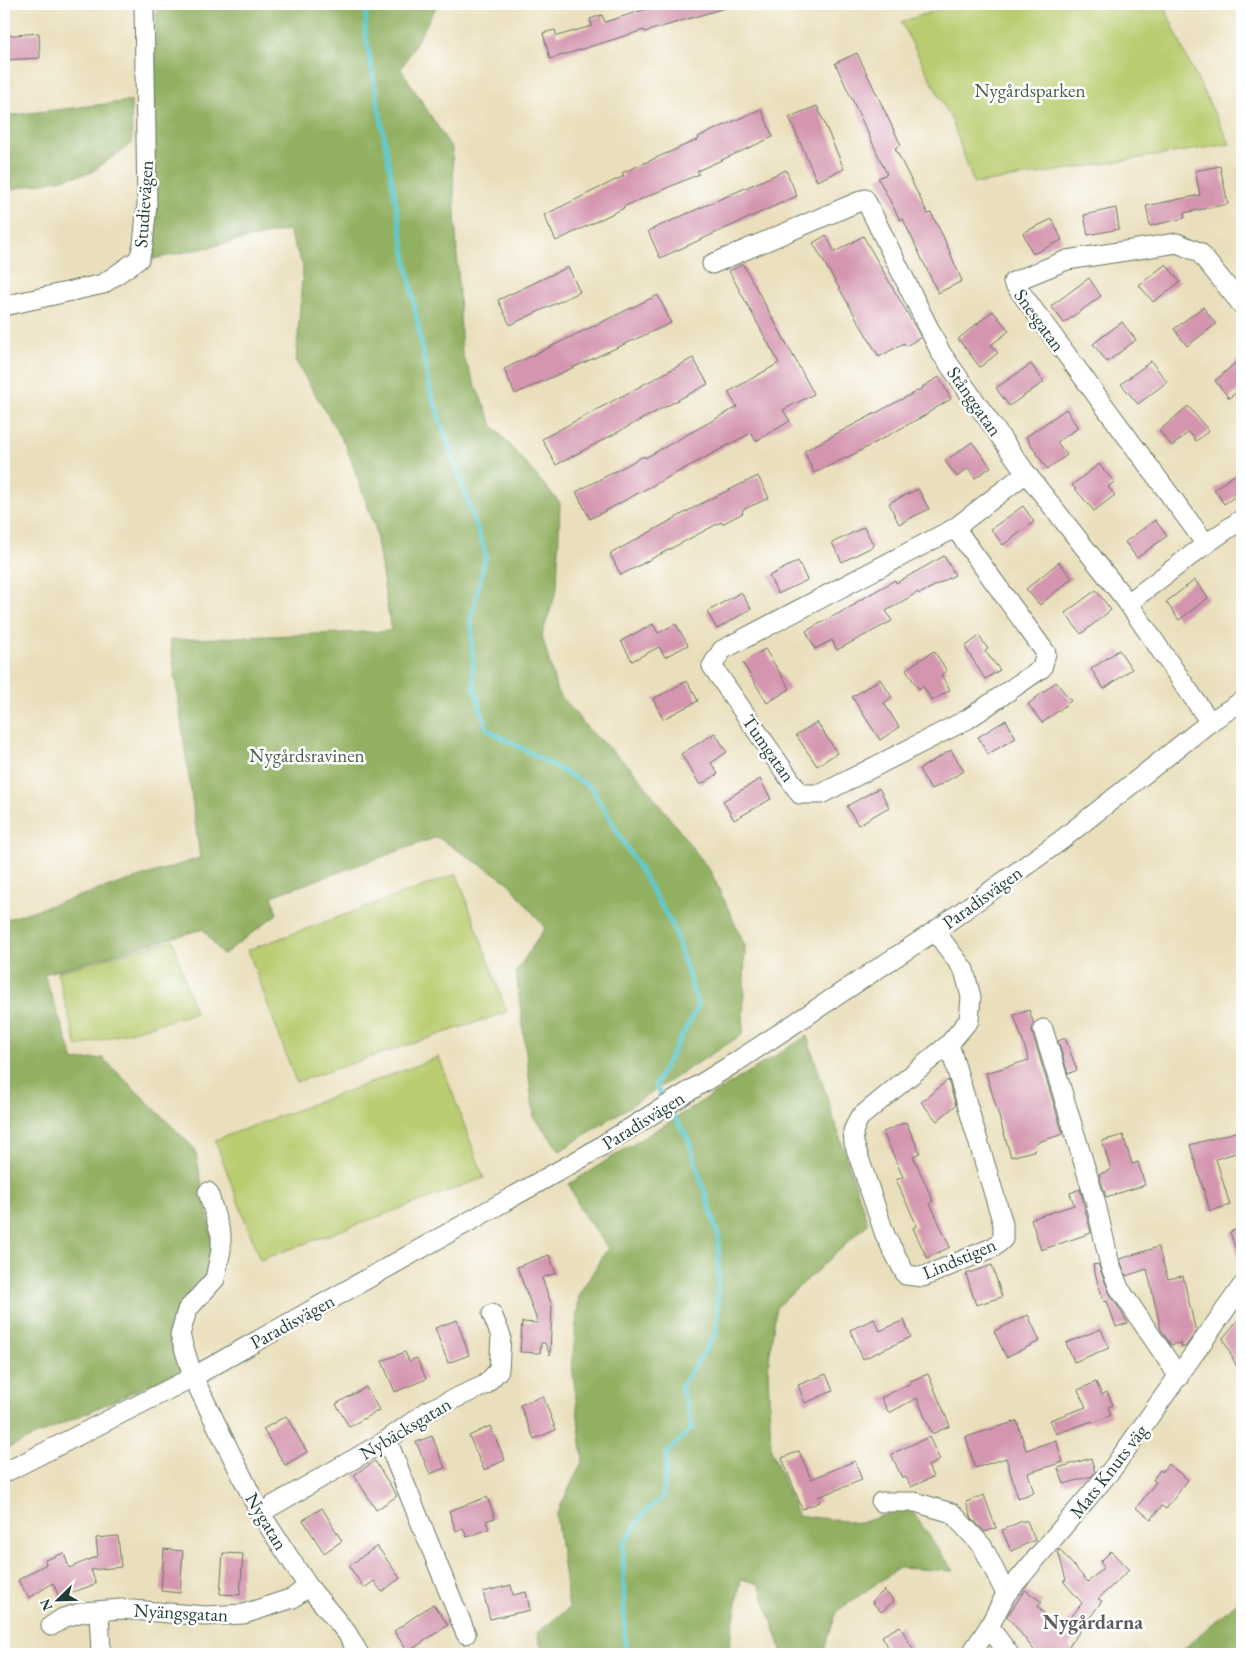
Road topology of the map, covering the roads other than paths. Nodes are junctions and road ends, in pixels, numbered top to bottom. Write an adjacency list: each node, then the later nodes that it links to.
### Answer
1 (144, 4): 4 (street, Studievägen)
2 (712, 264): 5 (street, Stånggatan)
3 (1242, 305): 8 (street, Snesgatan)
4 (4, 306)
5 (1026, 472): 7 (street, Tumgatan); 9 (street, Stånggatan)
6 (1242, 519): 8 (street)
7 (955, 528): 7 (street, Tumgatan)
8 (1206, 544): 9 (street)
9 (1128, 603): 11 (street, Stånggatan)
10 (1242, 701): 11 (street, Paradisvägen)
11 (1210, 722): 12 (street, Paradisvägen)
12 (936, 931): 14 (street, Lindstigen); 18 (street, Paradisvägen)
13 (1044, 1029): 19 (street)
14 (948, 1044): 14 (street, Lindstigen)
15 (208, 1192): 18 (street, Nygatan)
16 (1242, 1286): 19 (street, Mats Knuts väg)
17 (492, 1314): 20 (street, Nybäcksgatan)
18 (193, 1377): 21 (street, Paradisvägen); 23 (street, Nygatan)
19 (1179, 1377): 25 (street, Mats Knuts väg)
20 (386, 1440): 23 (street, Nybäcksgatan); 29 (street)
21 (4, 1473)
22 (881, 1502): 25 (street)
23 (260, 1513): 24 (street, Nygatan)
24 (308, 1586): 26 (street, Nyängsgatan); 31 (street, Nygatan)
25 (1006, 1594): 28 (street, Mats Knuts väg)
26 (99, 1611): 27 (street, Nyängsgatan); 30 (street)
27 (51, 1626)
28 (989, 1627): 32 (street, Mats Knuts väg); 33 (street)
29 (466, 1634)
30 (101, 1654)
31 (359, 1654)
32 (971, 1654)
33 (1009, 1654)

